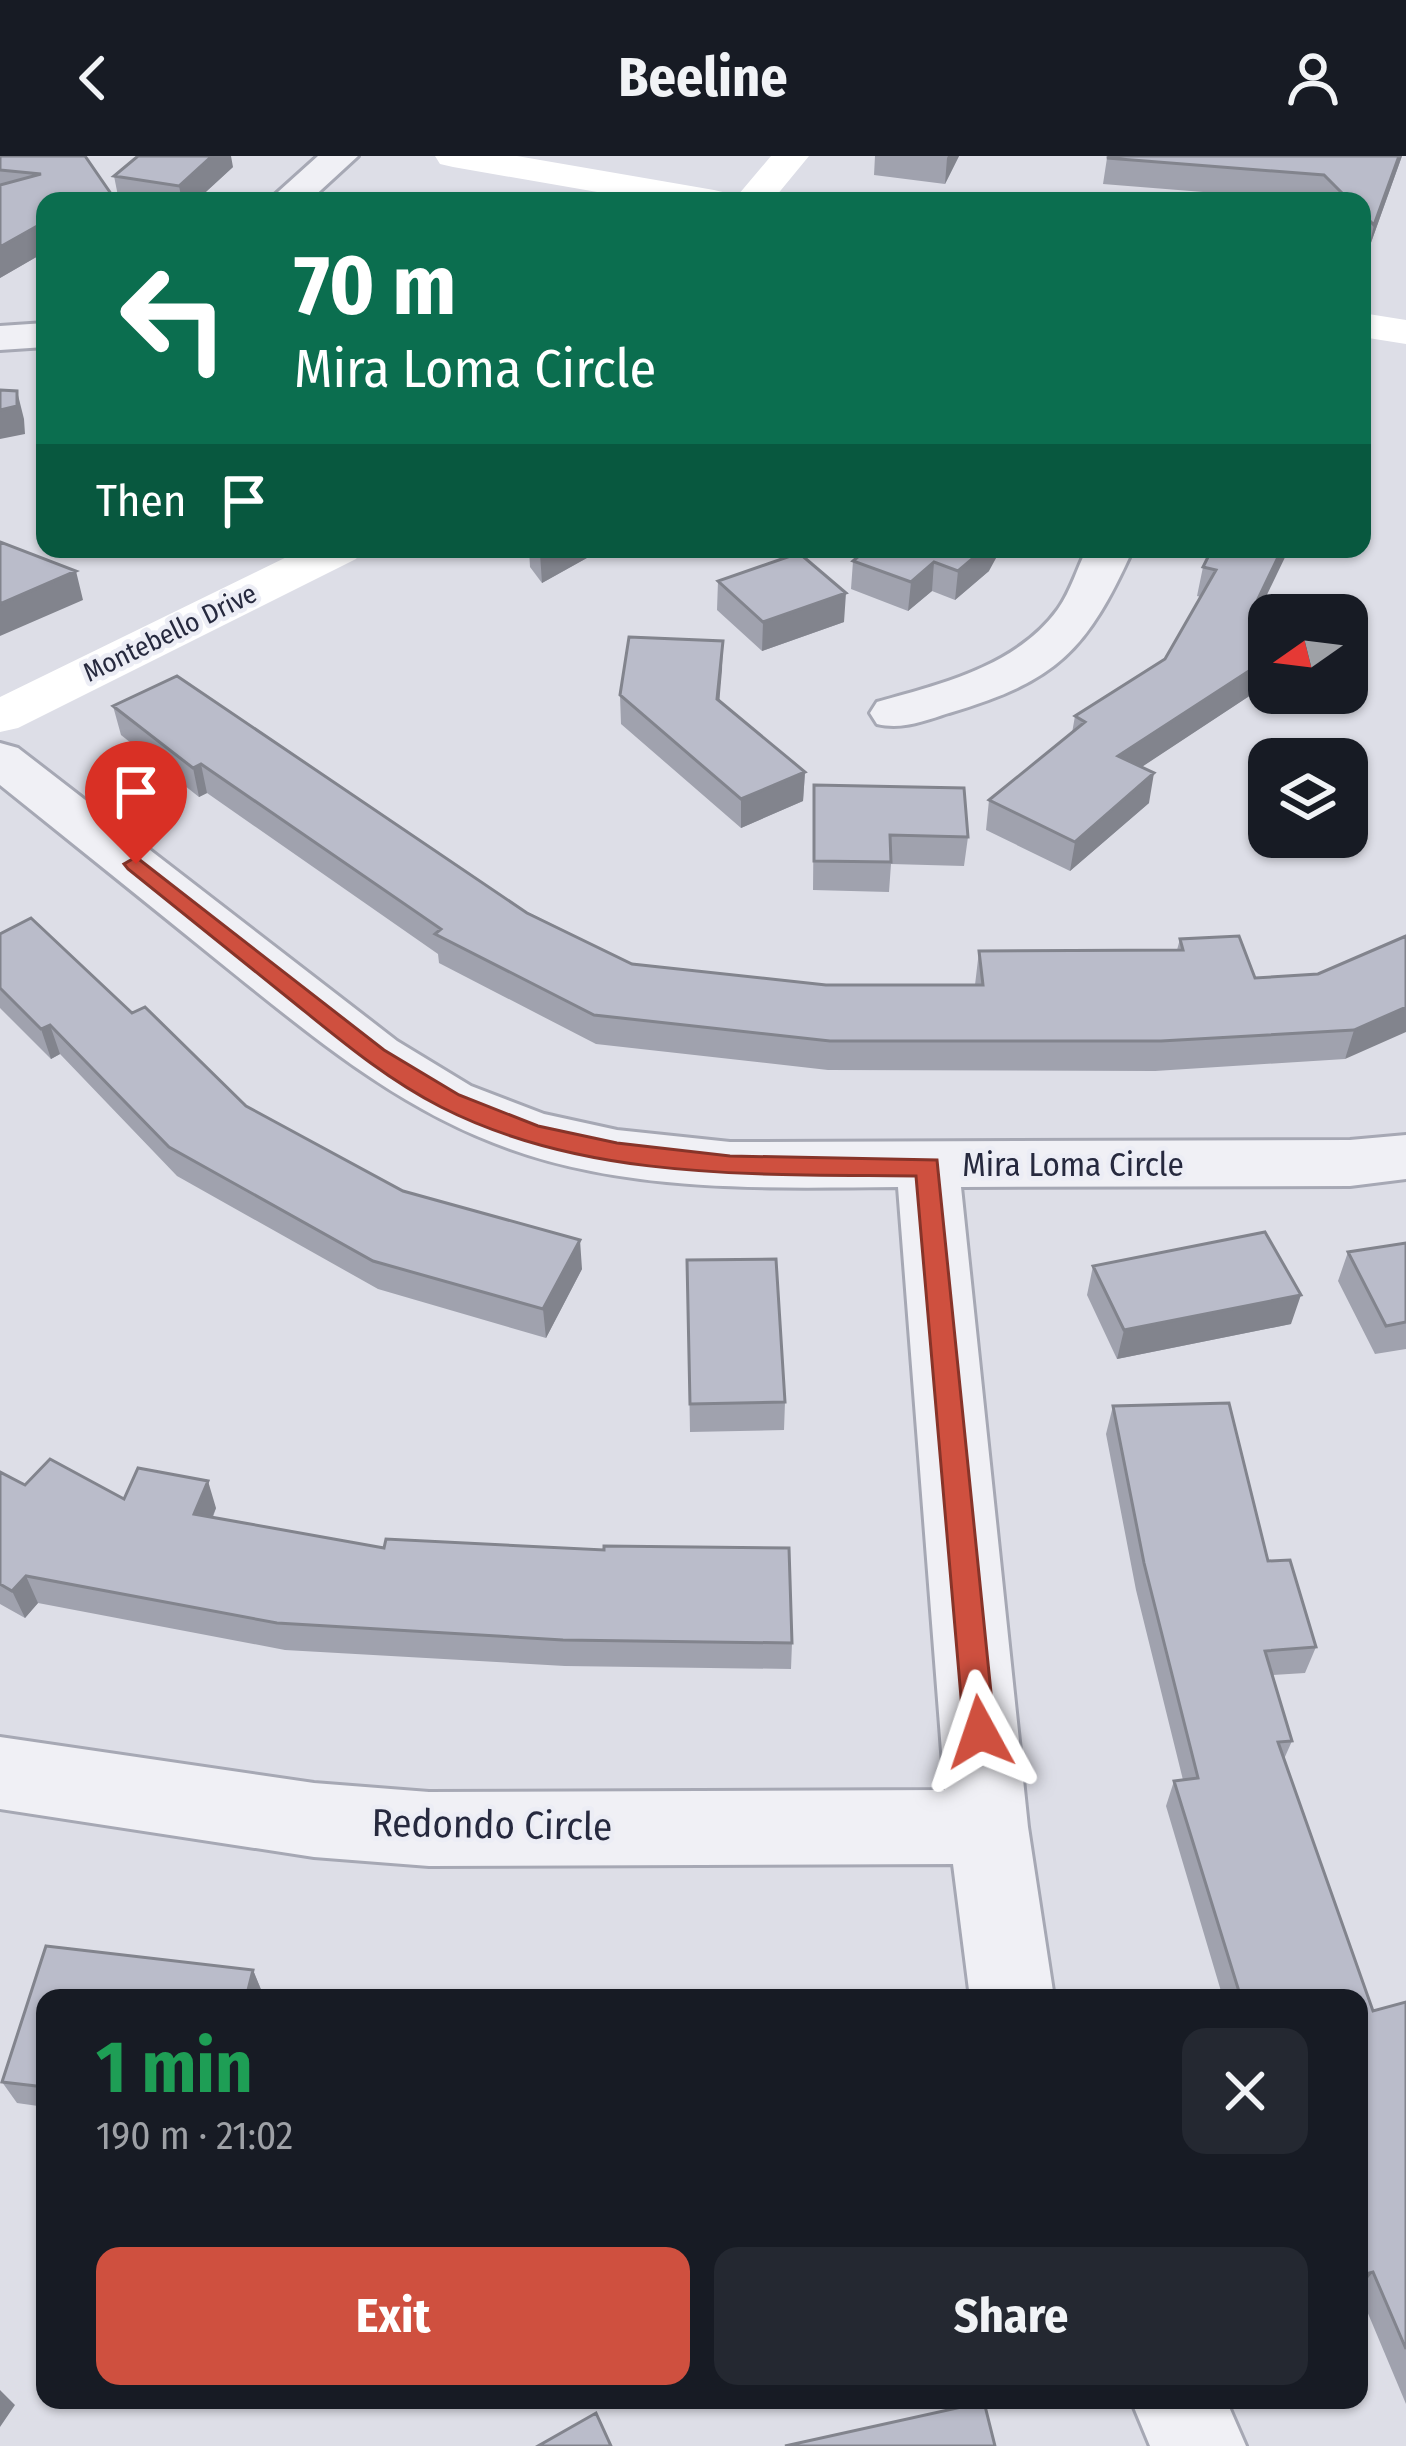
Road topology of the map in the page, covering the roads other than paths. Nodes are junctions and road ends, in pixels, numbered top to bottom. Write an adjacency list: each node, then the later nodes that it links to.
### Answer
1 (340, 156): 4 (street)
2 (453, 156): 5 (street)
3 (791, 156): 6 (street)
4 (298, 192)
5 (662, 192)
6 (760, 192)
7 (1371, 294): 8 (street)
8 (1406, 300)
9 (1371, 326): 10 (street)
10 (1406, 332)
11 (36, 336): 12 (street)
12 (0, 338)
13 (322, 558): 16 (street, Montebello Drive)
14 (1106, 558): 15 (street)
15 (895, 713)
16 (0, 718)
17 (0, 759): 19 (street, Mira Loma Circle)
18 (1406, 1157): 19 (street, Mira Loma Circle)
19 (928, 1166): 21 (street)
20 (0, 1773): 21 (street, Redondo Circle)
21 (988, 1826): 22 (street)
22 (1011, 1989)
23 (1182, 2409): 24 (street)
24 (1198, 2446)

